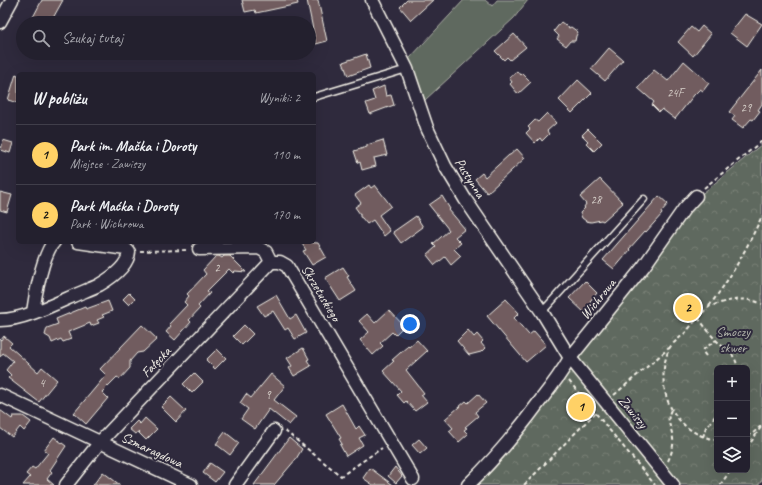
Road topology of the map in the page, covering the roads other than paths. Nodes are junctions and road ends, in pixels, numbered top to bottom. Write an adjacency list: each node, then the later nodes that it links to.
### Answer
1 (12, 0): 3 (street)
2 (372, 0): 4 (street, Pustynna)
3 (0, 22)
4 (407, 69): 5 (lane); 13 (street, Pustynna)
5 (316, 96)
6 (696, 196): 15 (street, Wichrowa)
7 (644, 199): 13 (lane)
8 (52, 244): 12 (street)
9 (92, 244): 12 (street)
10 (199, 249): 11 (street, Skrzetuskiego)
11 (271, 262): 18 (street, Fałęcka); 19 (street, Skrzetuskiego)
12 (33, 312): 14 (street)
13 (542, 312): 15 (street, Pustynna)
14 (0, 320)
15 (570, 358): 23 (street, Wichrowa); 24 (street, Zawiszy)
16 (0, 395): 18 (street, Szmaragdowa)
17 (274, 432): 22 (street)
18 (100, 442): 20 (street, Fałęcka); 21 (street, Szmaragdowa)
19 (413, 483)
20 (66, 485)
21 (191, 485)
22 (235, 485)
23 (468, 485)
24 (673, 485)

